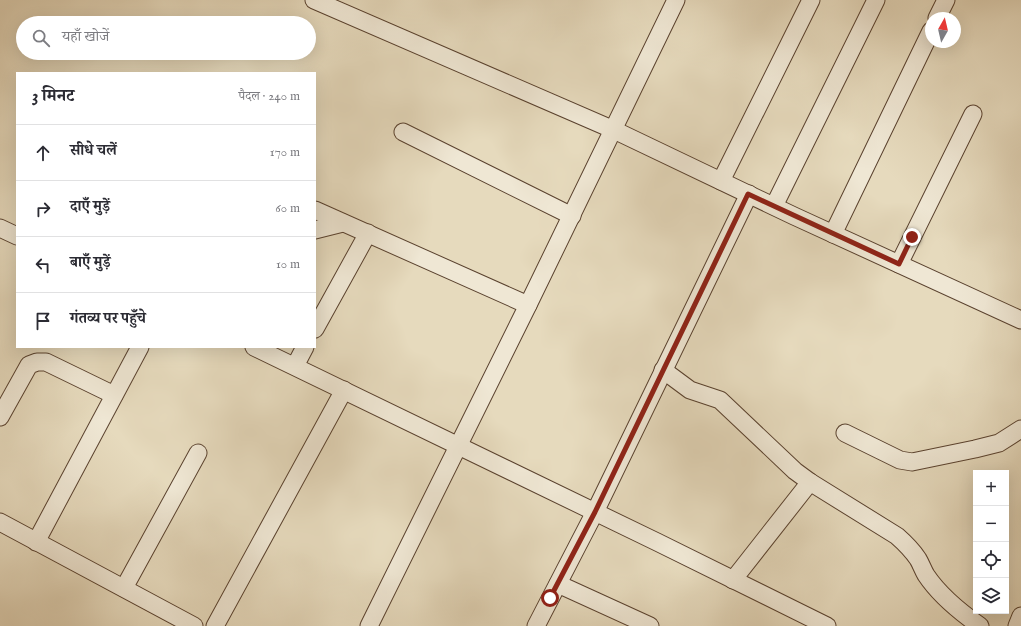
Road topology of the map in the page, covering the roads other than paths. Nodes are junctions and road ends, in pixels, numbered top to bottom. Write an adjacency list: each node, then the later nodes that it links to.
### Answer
1 (314, 0): 9 (street)
2 (676, 0): 9 (street)
3 (811, 0): 11 (street)
4 (876, 0): 13 (street)
5 (946, 0): 6 (street)
6 (940, 12)
7 (925, 43): 20 (street)
8 (973, 114): 22 (street)
9 (614, 130): 11 (street); 15 (street)
10 (403, 132): 15 (street)
11 (721, 181): 12 (street)
12 (748, 194): 13 (street); 30 (street)
13 (774, 206): 20 (street)
14 (316, 210): 16 (street)
15 (572, 216): 23 (street)
16 (343, 223): 18 (street); 19 (street)
17 (0, 228): 21 (street)
18 (316, 230)
19 (368, 233): 23 (street); 25 (street)
20 (833, 234): 22 (street)
21 (16, 236)
22 (899, 264): 24 (street)
23 (528, 305): 36 (street)
24 (1021, 320)
25 (316, 327)
26 (139, 348): 32 (street)
27 (256, 348): 29 (street)
28 (304, 348): 29 (street)
29 (295, 366): 31 (street)
30 (663, 370): 38 (street); 39 (street)
31 (344, 390): 36 (street); 47 (street)
32 (114, 395): 33 (street); 41 (street)
33 (0, 417)
34 (1021, 429): 35 (street)
35 (845, 433)
36 (459, 447): 39 (street); 48 (street)
37 (198, 453): 44 (street)
38 (810, 482): 42 (street); 52 (street)
39 (595, 512): 42 (street); 43 (street)
40 (0, 522): 41 (street)
41 (36, 542): 44 (street)
42 (733, 580): 51 (street)
43 (558, 584): 49 (street); 50 (street)
44 (124, 588): 46 (street)
45 (1021, 616): 53 (street)
46 (194, 626)
47 (215, 626)
48 (369, 626)
49 (536, 626)
50 (650, 626)
51 (827, 626)
52 (980, 626)
53 (1016, 626)

